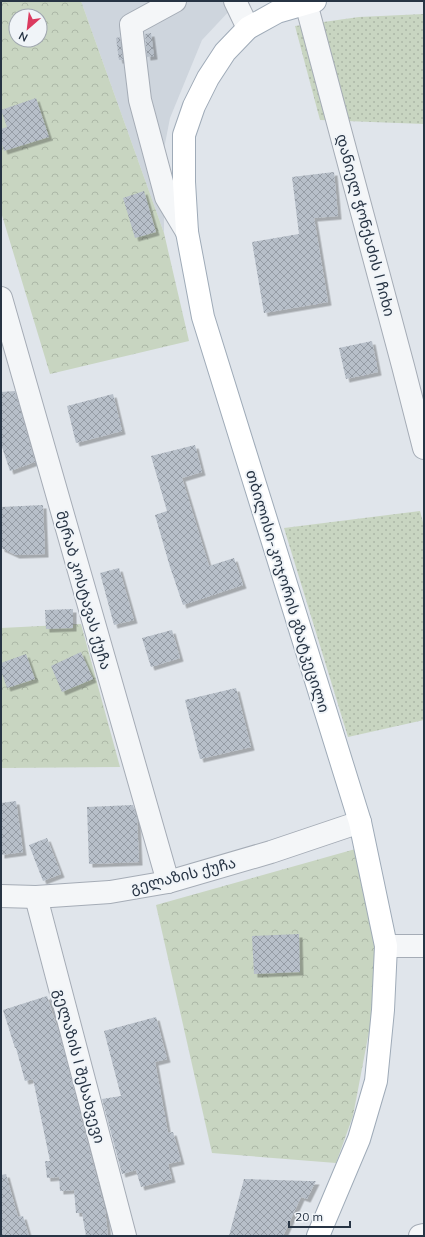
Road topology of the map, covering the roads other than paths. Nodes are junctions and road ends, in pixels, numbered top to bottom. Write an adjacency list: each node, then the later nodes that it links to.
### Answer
1 (175, 1): 5 (street)
2 (236, 1): 4 (street)
3 (310, 2): 4 (main road, თბილისი-კოჯორის გზატკეცილი); 7 (street, დანიელ ჭონქაძის I ჩიხი)
4 (248, 28): 5 (main road, თბილისი-კოჯორის გზატკეცილი)
5 (187, 232): 8 (main road, თბილისი-კოჯორის გზატკეცილი)
6 (1, 298): 9 (street, მერაბ კოსტავას ქუჩა)
7 (424, 448)
8 (360, 822): 9 (street, გელაზის ქუჩა); 12 (main road, თბილისი-კოჯორის გზატკეცილი)
9 (168, 882): 11 (street, გელაზის ქუჩა)
10 (1, 896): 11 (street, გელაზის ქუჩა)
11 (36, 897): 15 (street, გელაზის I შესახვევი)
12 (386, 946): 13 (street); 16 (main road, თბილისი-კოჯორის გზატკეცილი)
13 (424, 946)
14 (424, 1235): 17 (street)
15 (125, 1236)
16 (318, 1236)
17 (420, 1236)

